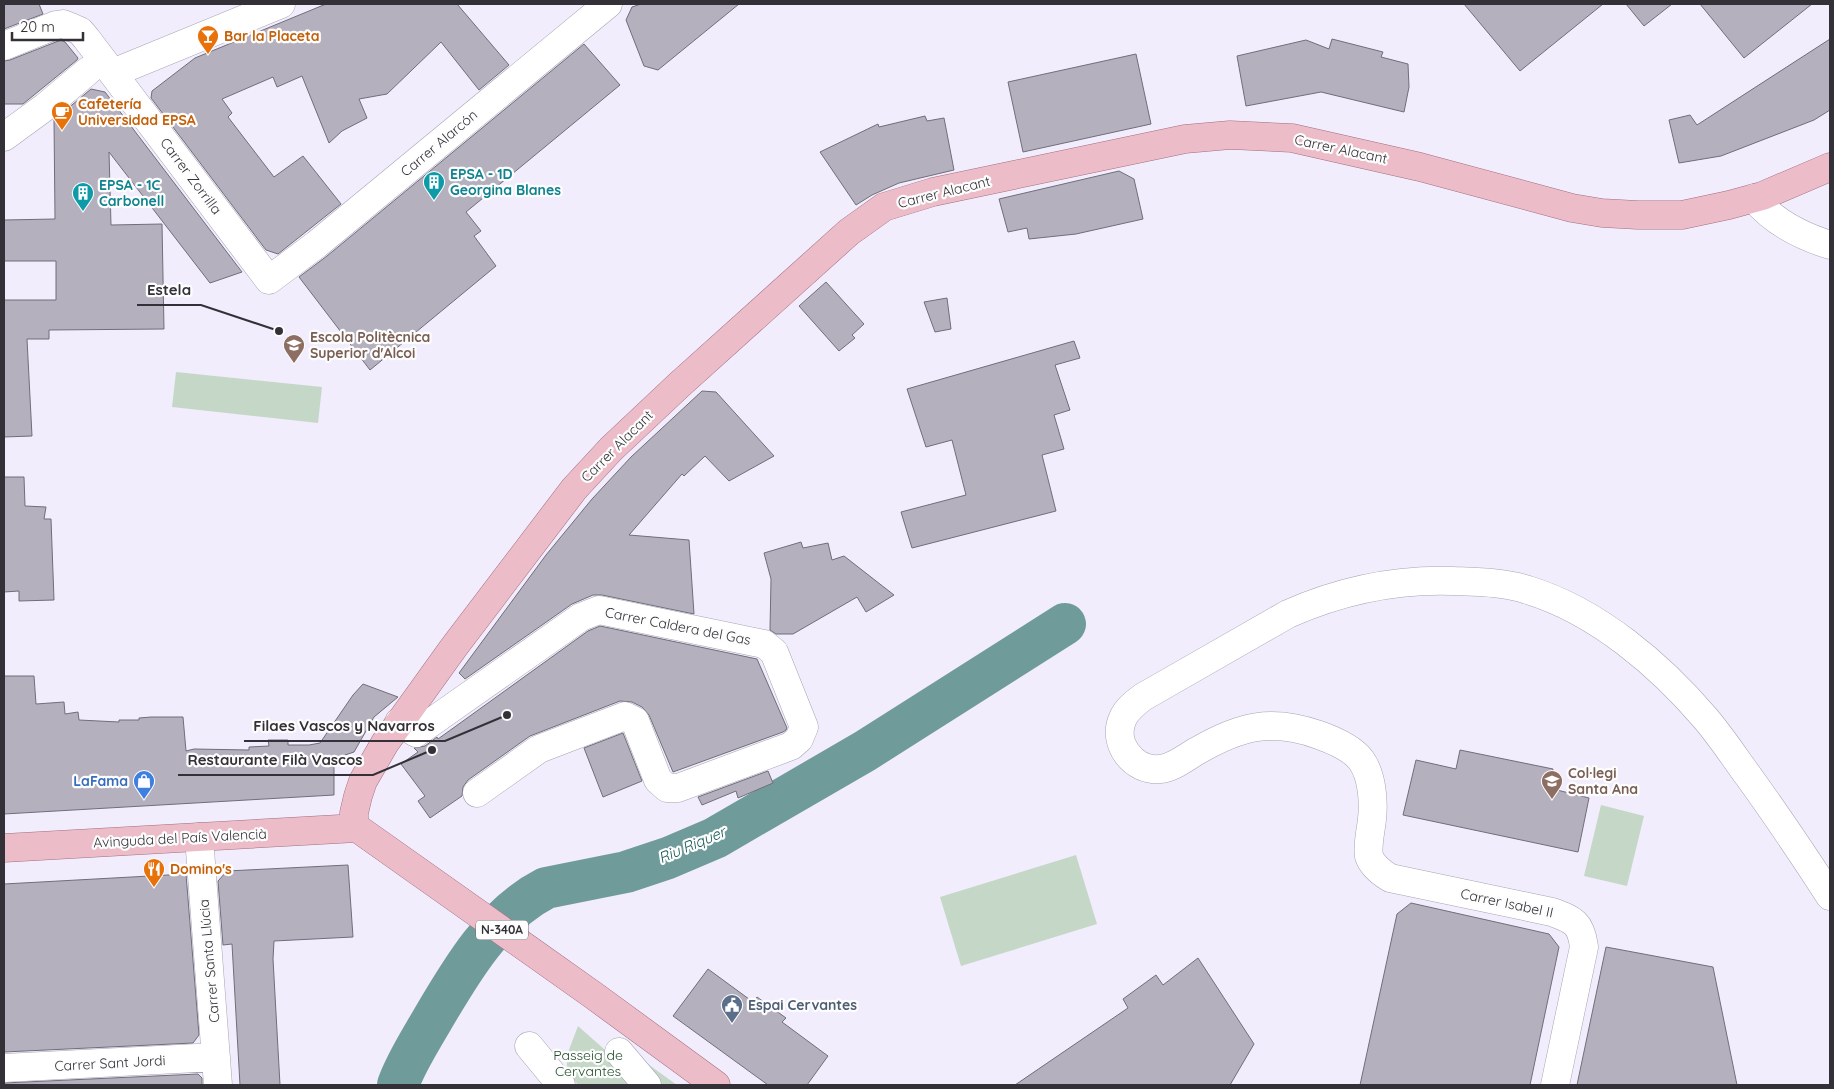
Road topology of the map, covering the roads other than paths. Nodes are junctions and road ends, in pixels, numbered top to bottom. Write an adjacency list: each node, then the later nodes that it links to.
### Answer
1 (281, 4): 4 (street)
2 (607, 4): 9 (street, Carrer Alarcón)
3 (4, 46): 4 (street, Carrer Zorrilla)
4 (101, 72): 5 (street); 9 (street, Carrer Zorrilla)
5 (4, 136)
6 (1830, 167): 7 (main road, Carrer Alacant)
7 (1754, 198): 8 (street); 10 (main road, Carrer Alacant)
8 (1830, 245)
9 (270, 280)
10 (399, 722): 11 (street, Carrer Caldera del Gas); 12 (main road, Carrer Alacant)
11 (477, 793)
12 (358, 796): 13 (main road, Carrer Alacant); 14 (main road, Carrer Alacant)
13 (357, 828): 14 (main road, Avinguda del País Valencià); 25 (main road, N-340A)
14 (312, 830): 15 (main road, Avinguda del País Valencià)
15 (199, 836): 16 (main road, Avinguda del País Valencià); 20 (street, Carrer Santa Llúcia)
16 (4, 848)
17 (1830, 896): 26 (street, Carrer Isabel II)
18 (528, 1046): 23 (street)
19 (619, 1052): 24 (street)
20 (216, 1057): 21 (street, Carrer Sant Jordi); 22 (street, Carrer Santa Llúcia)
21 (4, 1068)
22 (218, 1085)
23 (560, 1085)
24 (647, 1085)
25 (716, 1085)
26 (1555, 1085)

